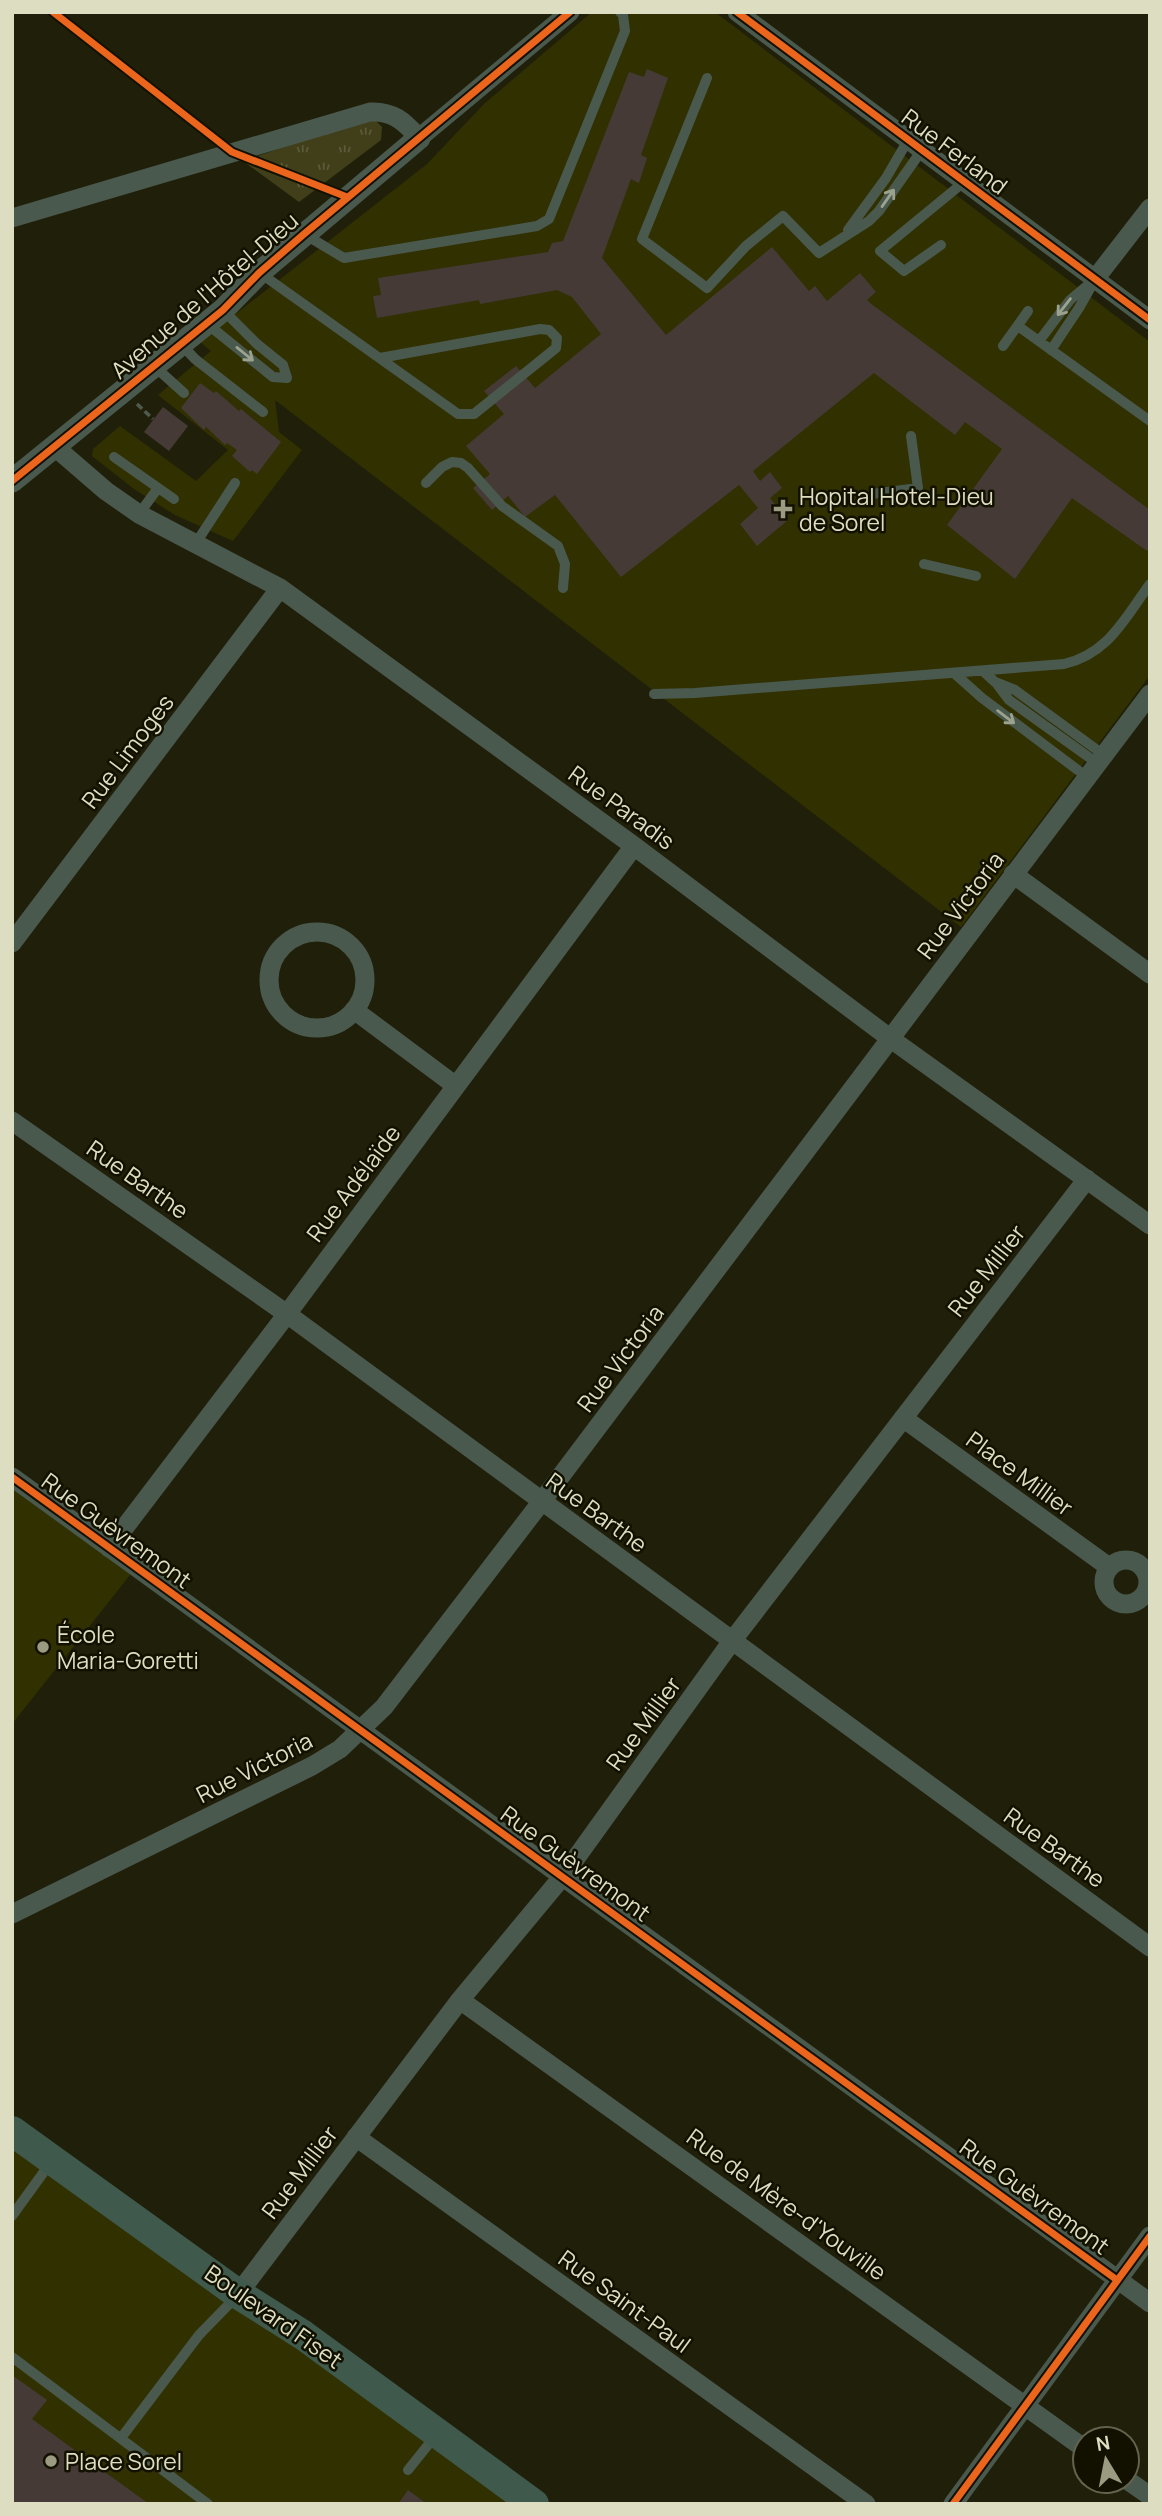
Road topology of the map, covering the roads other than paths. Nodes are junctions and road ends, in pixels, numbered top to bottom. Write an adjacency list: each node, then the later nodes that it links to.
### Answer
1 (570, 12): 5 (street)
2 (620, 12): 10 (lane)
3 (737, 12): 6 (street, Rue Ferland)
4 (707, 78): 11 (lane)
5 (419, 138): 9 (street); 10 (street, Avenue de l'Hôtel-Dieu)
6 (915, 145): 7 (street, Rue Ferland); 11 (lane); 11 (lane, one-way to 6)
7 (964, 182): 12 (lane); 14 (street, Rue Ferland)
8 (1150, 208): 14 (street)
9 (12, 218)
10 (304, 234): 13 (street, Avenue de l'Hôtel-Dieu)
11 (844, 236)
12 (941, 245)
13 (259, 273): 16 (street, Avenue de l'Hôtel-Dieu); 23 (lane)
14 (1095, 279): 17 (street, Rue Ferland); 19 (lane, one-way to 19); 22 (lane)
15 (1028, 310): 18 (lane)
16 (215, 316): 16 (lane, one-way to 16); 20 (street, Avenue de l'Hôtel-Dieu)
17 (1150, 320)
18 (1018, 326): 19 (lane); 21 (lane)
19 (1039, 341): 22 (lane)
20 (181, 344): 24 (street, Avenue de l'Hôtel-Dieu); 26 (lane)
21 (1003, 346)
22 (1051, 350): 27 (lane)
23 (380, 358): 23 (lane)
24 (154, 366): 25 (lane); 29 (street, Avenue de l'Hôtel-Dieu)
25 (184, 393)
26 (263, 412)
27 (1150, 421)
28 (911, 436): 35 (lane)
29 (55, 447): 31 (street, Avenue de l'Hôtel-Dieu); 37 (street, Rue Paradis)
30 (114, 457): 34 (lane)
31 (12, 481)
32 (235, 483): 38 (lane)
33 (426, 483): 43 (lane)
34 (158, 488): 36 (lane); 37 (lane)
35 (872, 494)
36 (174, 499)
37 (139, 514): 38 (street, Rue Paradis)
38 (196, 543): 42 (street, Rue Paradis)
39 (924, 564): 40 (lane)
40 (976, 576)
41 (1150, 584): 44 (lane)
42 (280, 587): 49 (street, Rue Paradis); 51 (street, Rue Limoges)
43 (563, 588)
44 (983, 671): 45 (lane); 48 (lane)
45 (954, 673): 46 (lane); 48 (lane, one-way to 48)
46 (654, 694)
47 (1150, 694): 48 (street, Rue Victoria)
48 (1096, 765): 50 (street, Rue Victoria)
49 (634, 846): 54 (street, Rue Paradis); 55 (street, Rue Adélaïde)
50 (1013, 874): 52 (street); 54 (street, Rue Victoria)
51 (12, 943)
52 (1150, 974)
53 (354, 1010): 53 (street); 55 (street)
54 (891, 1039): 57 (street, Rue Paradis); 62 (street, Rue Victoria)
55 (456, 1086): 59 (street, Rue Adélaïde)
56 (12, 1121): 59 (street, Rue Barthe)
57 (1087, 1180): 58 (street, Rue Paradis); 60 (street, Rue Millier)
58 (1150, 1224)
59 (287, 1314): 62 (street, Rue Barthe); 63 (street, Rue Adélaïde)
60 (903, 1418): 64 (street, Place Millier); 65 (street, Rue Millier)
61 (12, 1478): 63 (street, Rue Guèvremont)
62 (542, 1501): 65 (street, Rue Barthe); 66 (street, Rue Victoria)
63 (109, 1548): 66 (street, Rue Guèvremont)
64 (1109, 1567)
65 (732, 1641): 67 (street, Rue Millier); 69 (street, Rue Barthe)
66 (361, 1731): 67 (street, Rue Guèvremont); 68 (street, Rue Victoria)
67 (562, 1876): 70 (street, Rue Millier); 76 (street, Rue Guèvremont)
68 (12, 1914)
69 (1150, 1947)
70 (460, 2000): 72 (street, Rue Millier); 80 (street, Rue de Mère-d'Youville)
71 (12, 2131): 73 (main road, Boulevard Fiset)
72 (356, 2137): 77 (street, Rue Millier); 87 (street, Rue Saint-Paul)
73 (52, 2160): 74 (lane); 77 (main road, Boulevard Fiset)
74 (12, 2216)
75 (1150, 2236): 76 (street)
76 (1117, 2280): 78 (street, Rue Guèvremont); 80 (street)
77 (238, 2294): 81 (main road, Boulevard Fiset); 82 (lane)
78 (1150, 2303)
79 (12, 2357): 82 (lane)
80 (1026, 2405): 83 (street, Rue de Mère-d'Youville); 88 (street)
81 (438, 2433): 84 (lane); 86 (main road, Boulevard Fiset)
82 (121, 2438): 85 (lane)
83 (1071, 2439)
84 (408, 2470)
85 (208, 2504)
86 (534, 2504)
87 (866, 2504)
88 (953, 2504)

